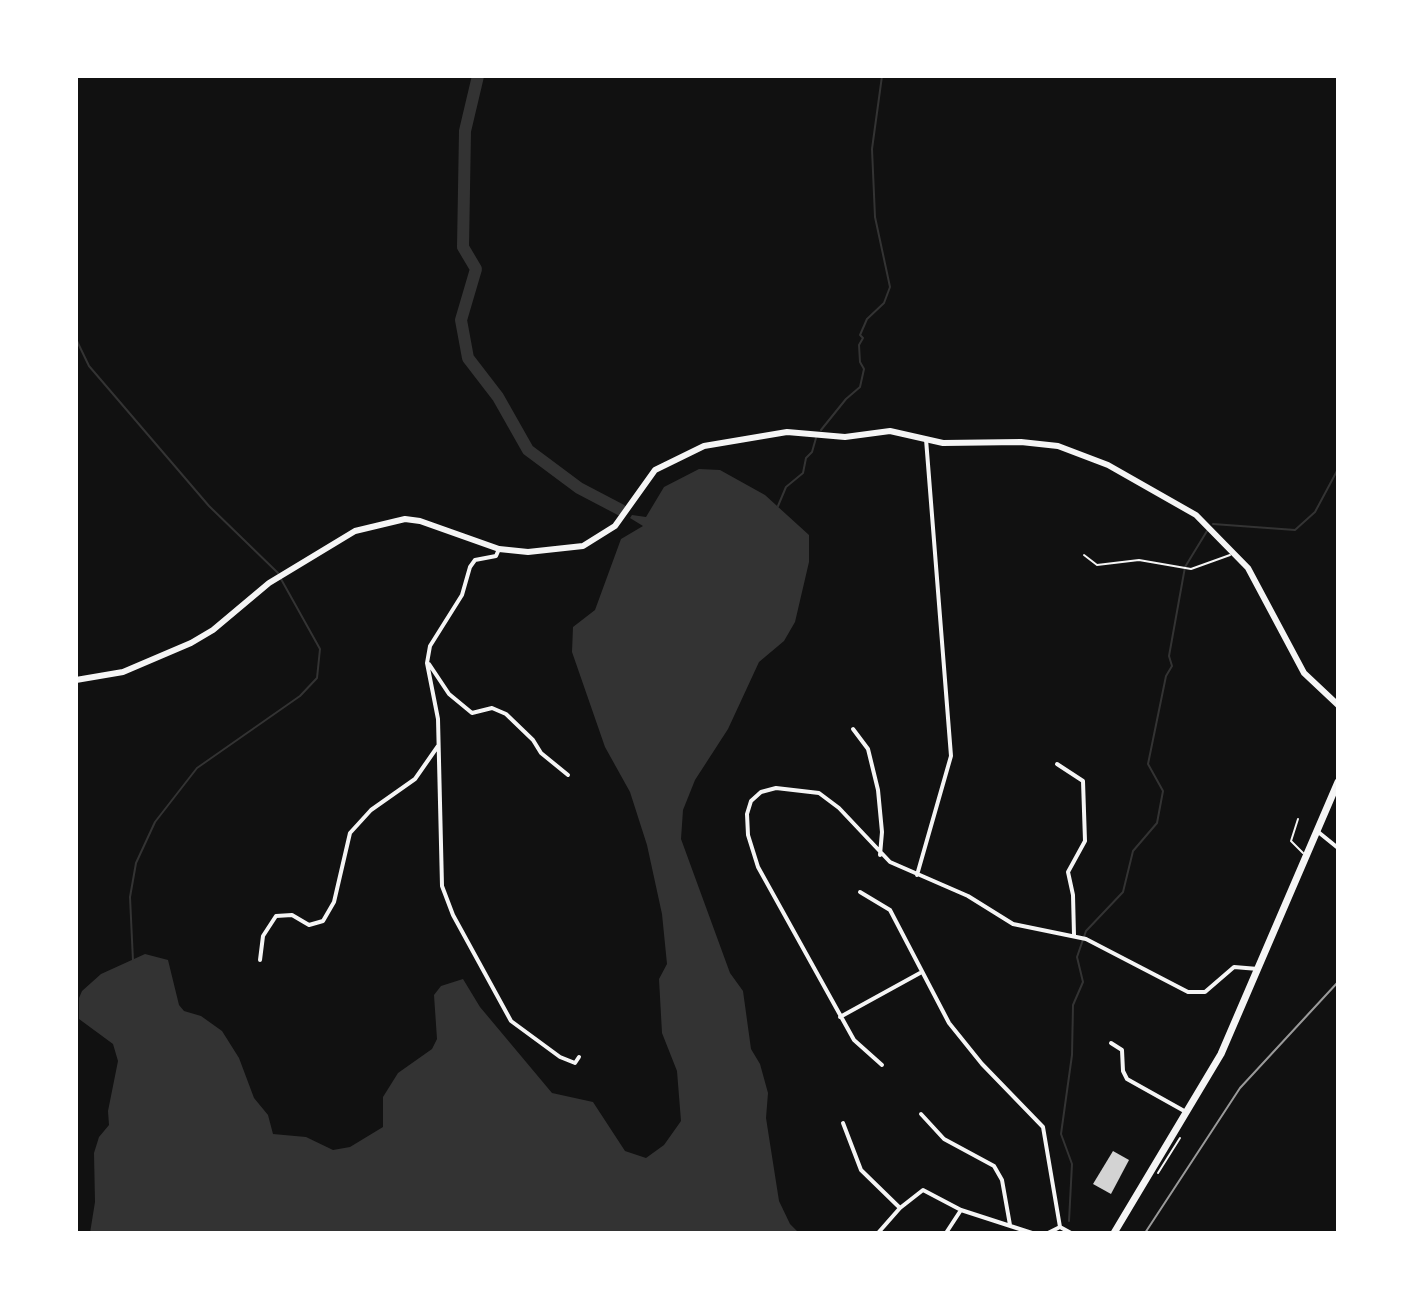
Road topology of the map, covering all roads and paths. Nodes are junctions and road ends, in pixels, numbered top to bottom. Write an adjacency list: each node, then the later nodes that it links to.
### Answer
1 (926, 439): 2 (main road); 3 (main road); 18 (street)
2 (499, 549): 5 (street); 6 (main road)
3 (1235, 553): 4 (lane); 7 (main road)
4 (1084, 555)
5 (427, 663): 9 (street); 11 (street)
6 (76, 680)
7 (1338, 705)
8 (853, 729): 16 (street)
9 (439, 744): 21 (street); 26 (street)
10 (1057, 764): 20 (street)
11 (568, 775)
12 (1338, 782): 14 (main road)
13 (1298, 819): 17 (lane)
14 (1317, 831): 15 (street); 17 (main road)
15 (1338, 848)
16 (880, 855): 18 (street); 24 (street)
17 (1307, 855): 22 (main road)
18 (917, 875): 20 (street)
19 (860, 892): 23 (street)
20 (1077, 936): 22 (street)
21 (260, 960)
22 (1258, 969): 28 (main road)
23 (920, 973): 24 (street); 34 (street)
24 (840, 1017): 27 (street)
25 (1111, 1043): 28 (street)
26 (579, 1057)
27 (882, 1065)
28 (1186, 1112): 40 (main road)
29 (921, 1114): 33 (street)
30 (843, 1123): 31 (street)
31 (900, 1208): 32 (street); 35 (street)
32 (961, 1210): 33 (street); 36 (street)
33 (1010, 1225): 37 (street)
34 (1060, 1227): 38 (street); 39 (street)
35 (878, 1233)
36 (946, 1233)
37 (1032, 1233)
38 (1048, 1233)
39 (1071, 1233)
40 (1114, 1233)

